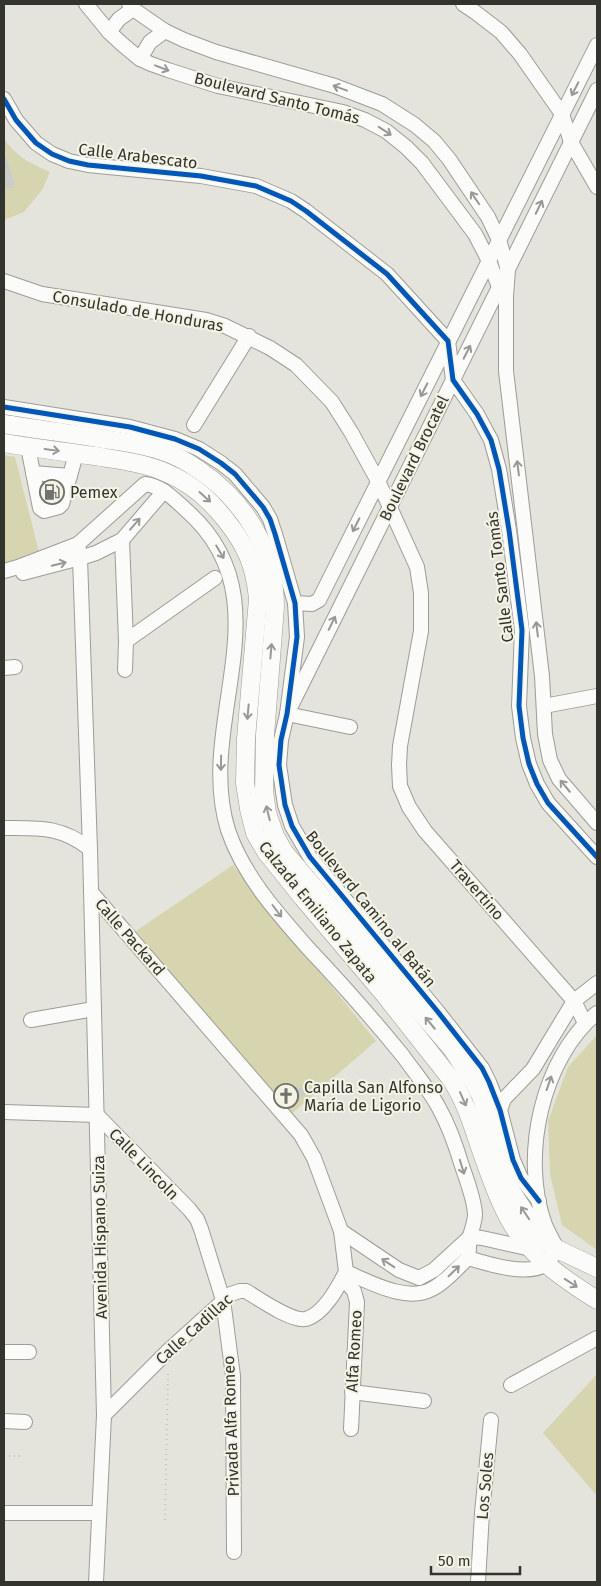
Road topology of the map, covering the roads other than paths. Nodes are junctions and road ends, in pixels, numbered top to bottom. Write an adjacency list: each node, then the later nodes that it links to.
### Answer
1 (86, 4): 5 (street, Boulevard Santo Tomás)
2 (463, 4): 10 (street)
3 (131, 6): 4 (street, Boulevard Santo Tomás); 5 (street)
4 (165, 31): 7 (street); 13 (street, Boulevard Santo Tomás, one-way to 4)
5 (109, 32): 7 (street, Boulevard Santo Tomás)
6 (597, 45): 10 (street, Boulevard Brocatel, one-way to 10)
7 (140, 59): 14 (street, Boulevard Santo Tomás, one-way to 14)
8 (597, 90): 11 (street)
9 (4, 99): 19 (street, Calle Arabescato)
10 (562, 114): 11 (street); 13 (street, Boulevard Brocatel)
11 (571, 142): 12 (street); 15 (street, one-way to 11)
12 (597, 187)
13 (499, 240): 14 (street, Boulevard Brocatel); 15 (street, Boulevard Santo Tomás)
14 (488, 261): 17 (street, Boulevard Santo Tomás); 19 (street, Boulevard Brocatel)
15 (508, 270): 17 (street, Calle Santo Tomás)
16 (4, 281): 18 (street, Consulado de Honduras)
17 (502, 292): 20 (street, Boulevard Brocatel, one-way to 17); 42 (street, Calle Santo Tomás, one-way to 17)
18 (249, 336): 23 (street); 29 (street, Consulado de Honduras)
19 (448, 341): 20 (street, Calle Santo Tomás); 29 (street, Boulevard Brocatel, one-way to 29)
20 (453, 380): 31 (street, Boulevard Brocatel); 49 (street, Calle Santo Tomás)
21 (4, 407): 38 (street, Boulevard Camino al Batán)
22 (4, 424): 64 (main road, Calzada Emiliano Zapata, one-way to 22)
23 (194, 425)
24 (4, 443): 25 (main road, Calzada Emiliano Zapata)
25 (28, 447): 26 (main road, Calzada Emiliano Zapata, one-way to 26); 27 (street)
26 (76, 454): 28 (street); 64 (main road, Calzada Emiliano Zapata, one-way to 64)
27 (33, 472): 28 (street); 28 (street)
28 (70, 476)
29 (378, 482): 31 (street, Consulado de Honduras); 38 (street, Boulevard Brocatel, one-way to 38)
30 (164, 490): 32 (street, one-way to 30); 33 (street); 65 (street, one-way to 65)
31 (389, 508): 43 (street, Boulevard Brocatel, one-way to 31); 45 (street, Consulado de Honduras)
32 (122, 540): 34 (street); 39 (street)
33 (78, 544): 34 (street, Calle Packard); 35 (street)
34 (80, 558): 36 (street, one-way to 34); 48 (street, Calle Packard)
35 (4, 571)
36 (4, 578)
37 (215, 578): 39 (street)
38 (295, 603): 43 (street, Boulevard Camino al Batán)
39 (126, 640): 40 (street)
40 (125, 670)
41 (597, 696): 42 (street)
42 (544, 706): 46 (street, Calle Santo Tomás, one-way to 42)
43 (287, 714): 44 (street); 57 (street, Boulevard Camino al Batán)
44 (350, 727)
45 (400, 746): 52 (street, Travertino)
46 (597, 823)
47 (4, 828): 48 (street)
48 (90, 849): 50 (street, Calle Packard)
49 (597, 857)
50 (91, 892): 53 (street, Avenida Hispano Suiza); 63 (street, Calle Packard)
51 (597, 984): 52 (street)
52 (574, 1002): 56 (street, Travertino); 58 (street)
53 (94, 1009): 55 (street); 61 (street, Avenida Hispano Suiza)
54 (597, 1013): 56 (street)
55 (31, 1020)
56 (585, 1023): 62 (street, one-way to 56)
57 (489, 1082): 58 (street); 59 (street, Boulevard Camino al Batán)
58 (516, 1087): 59 (street)
59 (500, 1110): 62 (street, Boulevard Camino al Batán)
60 (4, 1112): 61 (street, Calle Lincoln)
61 (97, 1115): 75 (street, Calle Lincoln); 83 (street, Avenida Hispano Suiza)
62 (539, 1201): 64 (street)
63 (341, 1231): 72 (street, Calle Packard); 73 (street, one-way to 63)
64 (538, 1236): 66 (street); 67 (main road, Calzada Emiliano Zapata); 70 (main road, Calzada Emiliano Zapata)
65 (470, 1237): 66 (street); 68 (street); 73 (street)
66 (500, 1243): 69 (street)
67 (557, 1249): 70 (street); 71 (main road, Calzada Emiliano Zapata)
68 (468, 1258): 69 (street); 74 (street, one-way to 68)
69 (494, 1264): 70 (street)
70 (546, 1264): 76 (main road, Calzada Emiliano Zapata, one-way to 76)
71 (597, 1268)
72 (344, 1275): 74 (street); 75 (street, Calle Cadillac); 81 (street, Alfa Romeo)
73 (419, 1278): 74 (street)
74 (422, 1293)
75 (223, 1300): 83 (street, Calle Cadillac); 90 (street, Privada Alfa Romeo)
76 (597, 1300)
77 (597, 1338): 80 (street)
78 (4, 1352): 79 (street)
79 (29, 1352)
80 (511, 1385)
81 (352, 1392): 82 (street); 87 (street, Alfa Romeo)
82 (424, 1401)
83 (104, 1415): 89 (street, Avenida Hispano Suiza)
84 (491, 1420): 92 (street, Los Soles)
85 (4, 1421): 86 (street)
86 (25, 1422)
87 (351, 1429)
88 (4, 1513): 89 (street)
89 (99, 1513): 91 (street, Avenida Hispano Suiza)
90 (234, 1552)
91 (96, 1582)
92 (478, 1582)

